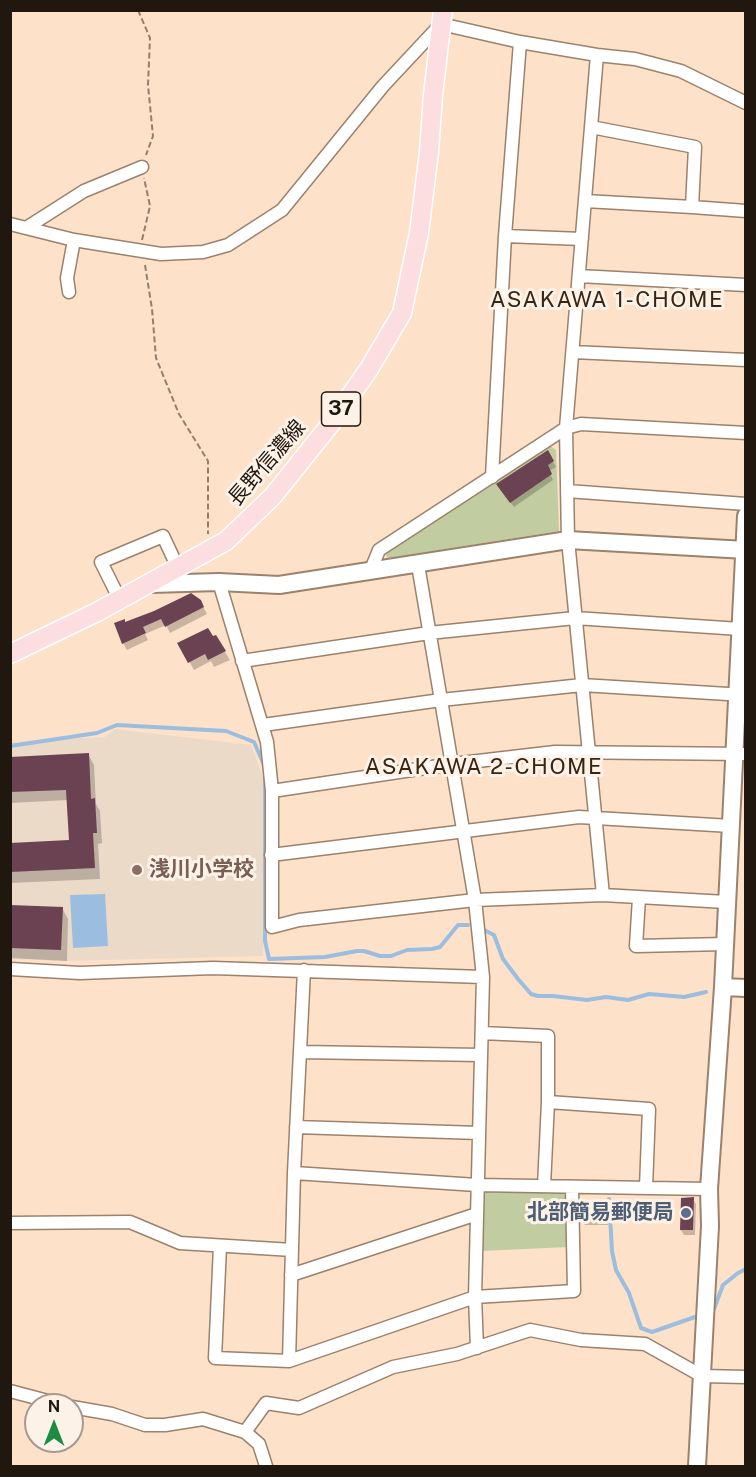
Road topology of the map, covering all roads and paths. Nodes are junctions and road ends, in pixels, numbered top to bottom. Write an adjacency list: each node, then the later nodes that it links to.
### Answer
1 (138, 10): 7 (path)
2 (442, 17): 3 (street); 16 (street); 30 (main road, 長野信濃線 / 37)
3 (520, 42): 4 (street); 13 (street)
4 (597, 55): 5 (street); 6 (street)
5 (746, 103)
6 (591, 127): 8 (street); 9 (street)
7 (142, 167): 12 (street); 16 (path)
8 (585, 201): 9 (street); 14 (street)
9 (692, 207): 10 (street)
10 (746, 211)
11 (10, 224): 12 (street)
12 (26, 228): 15 (street)
13 (505, 236): 14 (street); 24 (street)
14 (582, 239): 17 (street)
15 (74, 240): 16 (street); 19 (street)
16 (139, 252): 30 (path)
17 (579, 276): 18 (street); 20 (street)
18 (746, 285)
19 (69, 292)
20 (573, 352): 21 (street); 22 (street)
21 (746, 360)
22 (566, 428): 23 (street); 24 (street); 25 (street)
23 (746, 433)
24 (492, 477): 33 (street)
25 (567, 490): 26 (street); 28 (street)
26 (746, 504)
27 (746, 516): 29 (street)
28 (568, 540): 29 (street); 31 (street); 37 (street)
29 (745, 550): 38 (street)
30 (207, 552): 32 (main road, 長野信濃線 / 37)
31 (418, 565): 33 (street); 39 (street)
32 (178, 568): 35 (main road, 長野信濃線 / 37); 36 (street)
33 (370, 572): 34 (street)
34 (219, 582): 35 (street); 41 (street)
35 (151, 584): 36 (main road, 長野信濃線 / 37)
36 (120, 600): 40 (main road, 長野信濃線 / 37)
37 (575, 618): 38 (street); 39 (street); 42 (street)
38 (742, 624): 43 (street)
39 (429, 633): 41 (street); 44 (street)
40 (10, 654)
41 (242, 661): 45 (street)
42 (582, 685): 43 (street); 44 (street); 46 (street)
43 (742, 695): 47 (street)
44 (441, 700): 45 (street); 48 (street)
45 (263, 725): 49 (street)
46 (589, 751): 47 (street); 48 (street); 50 (street)
47 (740, 754): 51 (street)
48 (452, 764): 49 (street); 52 (street)
49 (272, 791): 53 (street)
50 (596, 819): 51 (street); 52 (street); 54 (street)
51 (731, 826): 57 (street)
52 (463, 830): 53 (street); 56 (street)
53 (272, 855): 56 (street)
54 (603, 896): 55 (street); 56 (street)
55 (639, 898): 57 (street); 58 (street)
56 (475, 900): 61 (street)
57 (726, 902): 58 (street)
58 (725, 945): 62 (street)
59 (10, 969): 60 (street)
60 (304, 970): 61 (street); 65 (street)
61 (483, 977): 64 (street)
62 (723, 987): 63 (street); 75 (street)
63 (746, 988)
64 (482, 1033): 66 (street); 67 (street)
65 (301, 1052): 66 (street); 68 (street)
66 (481, 1055): 69 (street)
67 (548, 1102): 72 (street); 74 (street)
68 (297, 1127): 69 (street); 70 (street)
69 (479, 1133): 71 (street)
70 (294, 1173): 71 (street); 79 (street)
71 (477, 1185): 72 (street); 76 (street)
72 (544, 1186): 73 (street)
73 (572, 1186): 74 (street); 81 (street)
74 (646, 1188): 75 (street)
75 (709, 1189): 84 (street)
76 (477, 1214): 80 (street); 81 (street)
77 (10, 1223): 78 (street)
78 (220, 1246): 79 (street); 83 (street)
79 (292, 1250): 80 (street)
80 (291, 1275): 83 (street)
81 (475, 1297): 82 (street); 83 (street)
82 (477, 1348): 84 (street); 87 (street)
83 (289, 1361)
84 (702, 1376): 85 (street); 89 (street)
85 (746, 1377)
86 (84, 1409): 87 (street)
87 (245, 1432): 88 (street)
88 (266, 1467)
89 (697, 1467)

